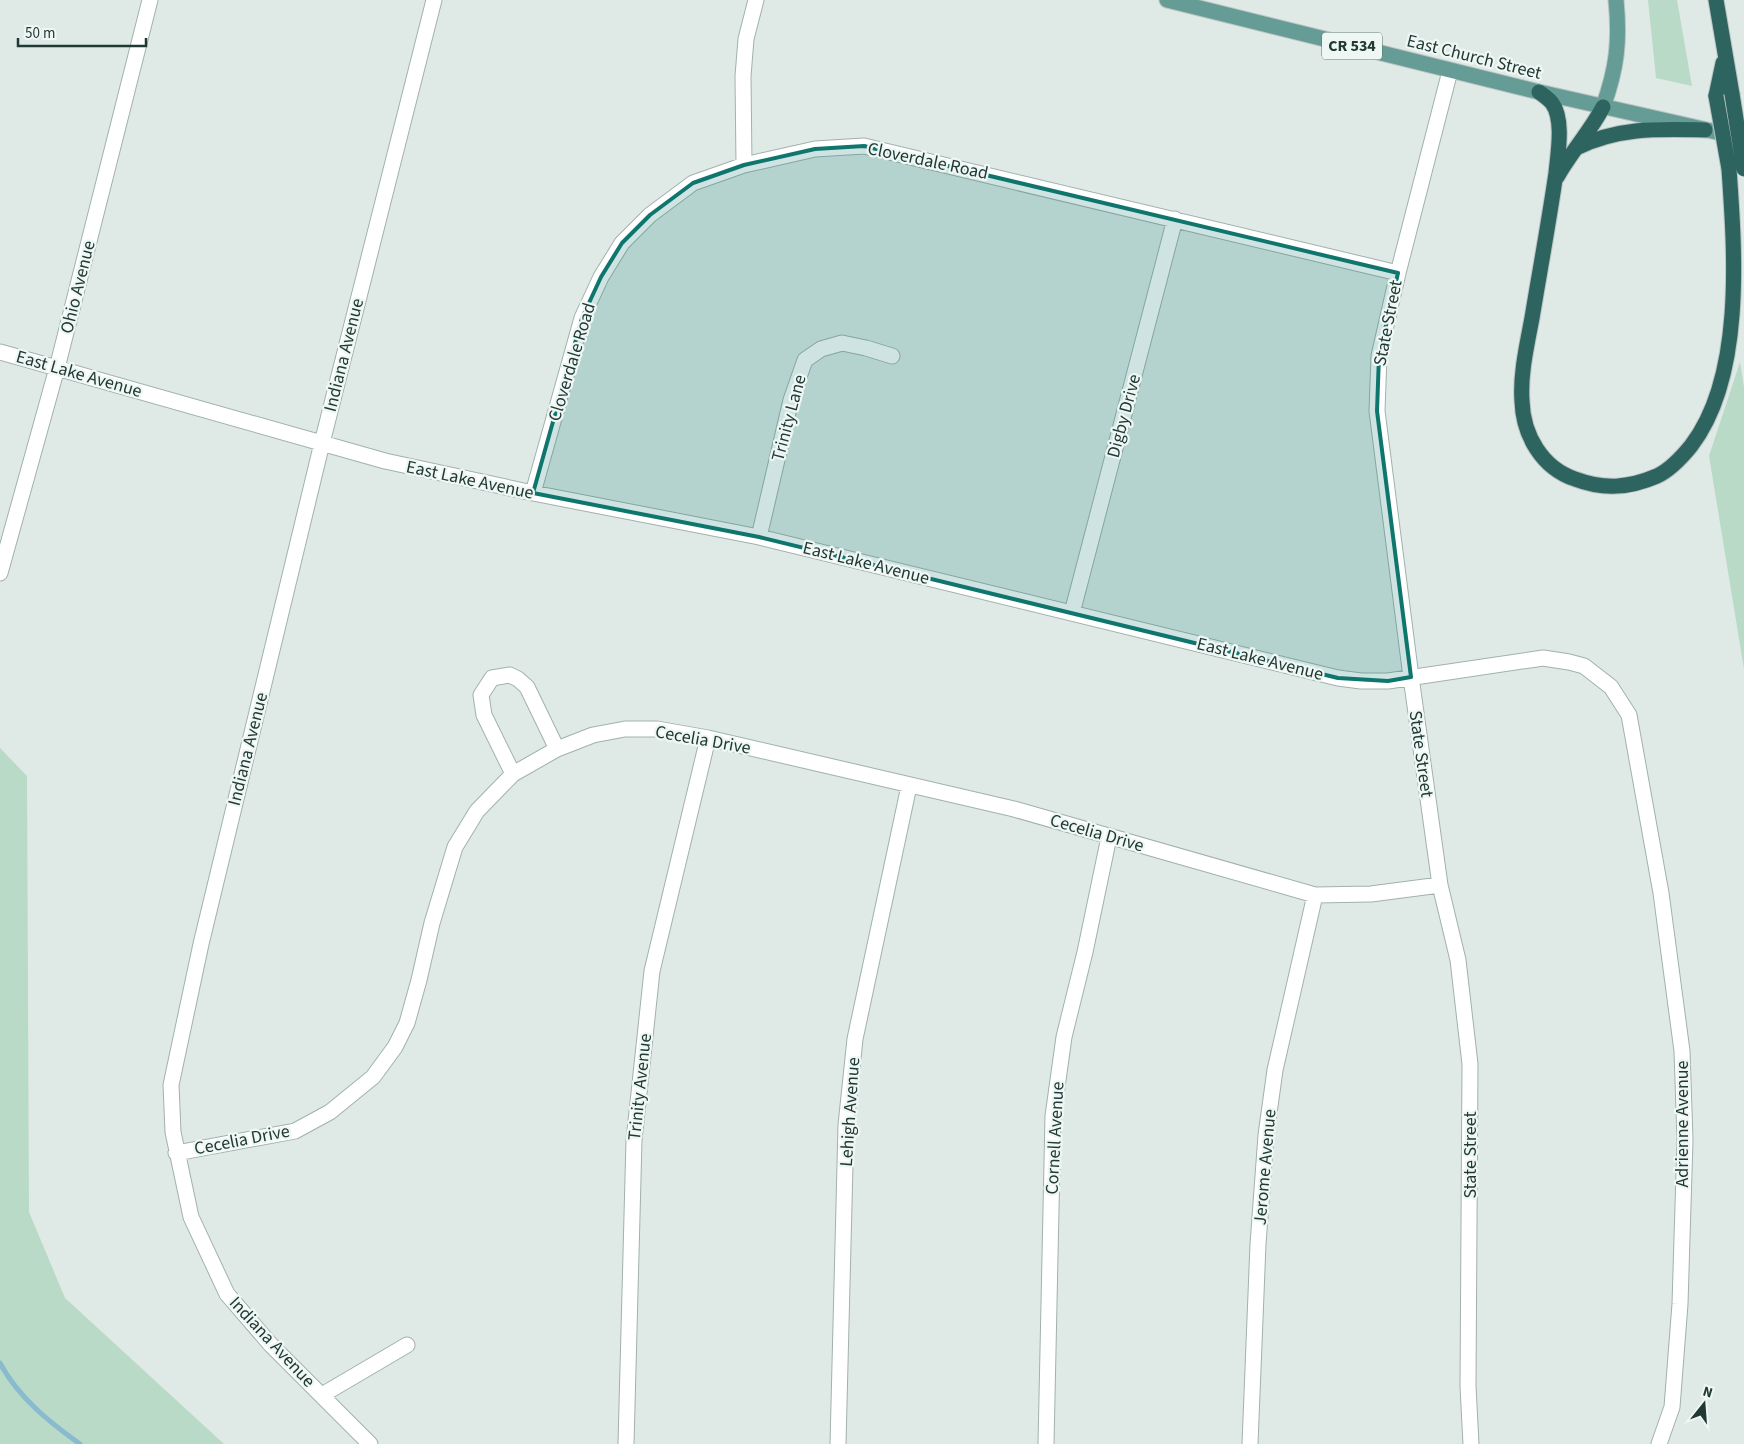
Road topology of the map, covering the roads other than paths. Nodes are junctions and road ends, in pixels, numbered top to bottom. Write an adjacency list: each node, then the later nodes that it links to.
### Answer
1 (150, 0): 21 (street, Ohio Avenue)
2 (434, 0): 22 (street, Indiana Avenue)
3 (756, 0): 14 (street)
4 (1166, 0): 8 (main road, East Church Street / CR 534)
5 (1616, 0): 10 (main road)
6 (1716, 0): 7 (highway)
7 (1725, 52): 15 (highway, bridge); 15 (highway, bridge)
8 (1450, 71): 9 (main road, East Church Street / CR 534); 18 (street, State Street)
9 (1539, 92): 10 (main road, East Church Street / CR 534); 16 (highway)
10 (1603, 107): 11 (main road, East Church Street / CR 534); 13 (highway)
11 (1705, 130): 12 (main road, East Church Street / CR 534); 13 (highway)
12 (1744, 139)
13 (1576, 148): 16 (highway)
14 (744, 164): 17 (street, Cloverdale Road); 23 (street, Cloverdale Road)
15 (1737, 170): 16 (highway)
16 (1554, 182)
17 (1175, 218): 18 (street, Cloverdale Road); 26 (street, Digby Drive)
18 (1398, 273): 27 (street, State Street)
19 (0, 352): 21 (street, East Lake Avenue)
20 (892, 356): 24 (street, Trinity Lane)
21 (57, 368): 22 (street, East Lake Avenue); 25 (street, Ohio Avenue)
22 (322, 443): 23 (street, East Lake Avenue); 36 (street, Indiana Avenue)
23 (533, 494): 24 (street, East Lake Avenue)
24 (759, 537): 26 (street, East Lake Avenue)
25 (0, 573)
26 (1072, 613): 27 (street, East Lake Avenue)
27 (1410, 677): 32 (street, East Lake Avenue); 34 (street, State Street)
28 (708, 738): 29 (street, Cecelia Drive); 31 (street, Cecelia Drive); 40 (street, Trinity Avenue)
29 (557, 750): 30 (street, Cecelia Drive); 30 (street)
30 (513, 774): 36 (street, Cecelia Drive)
31 (909, 786): 33 (street, Cecelia Drive); 41 (street, Lehigh Avenue)
32 (1645, 804): 45 (street, Adrienne Avenue)
33 (1109, 837): 35 (street, Cecelia Drive); 42 (street, Cornell Avenue)
34 (1440, 884): 35 (street, Cecelia Drive); 44 (street, State Street)
35 (1315, 895): 43 (street, Jerome Avenue)
36 (176, 1153): 38 (street, Indiana Avenue)
37 (407, 1346): 38 (street)
38 (322, 1395): 39 (street, Indiana Avenue)
39 (370, 1444)
40 (626, 1444)
41 (838, 1444)
42 (1046, 1444)
43 (1250, 1444)
44 (1470, 1444)
45 (1659, 1444)

